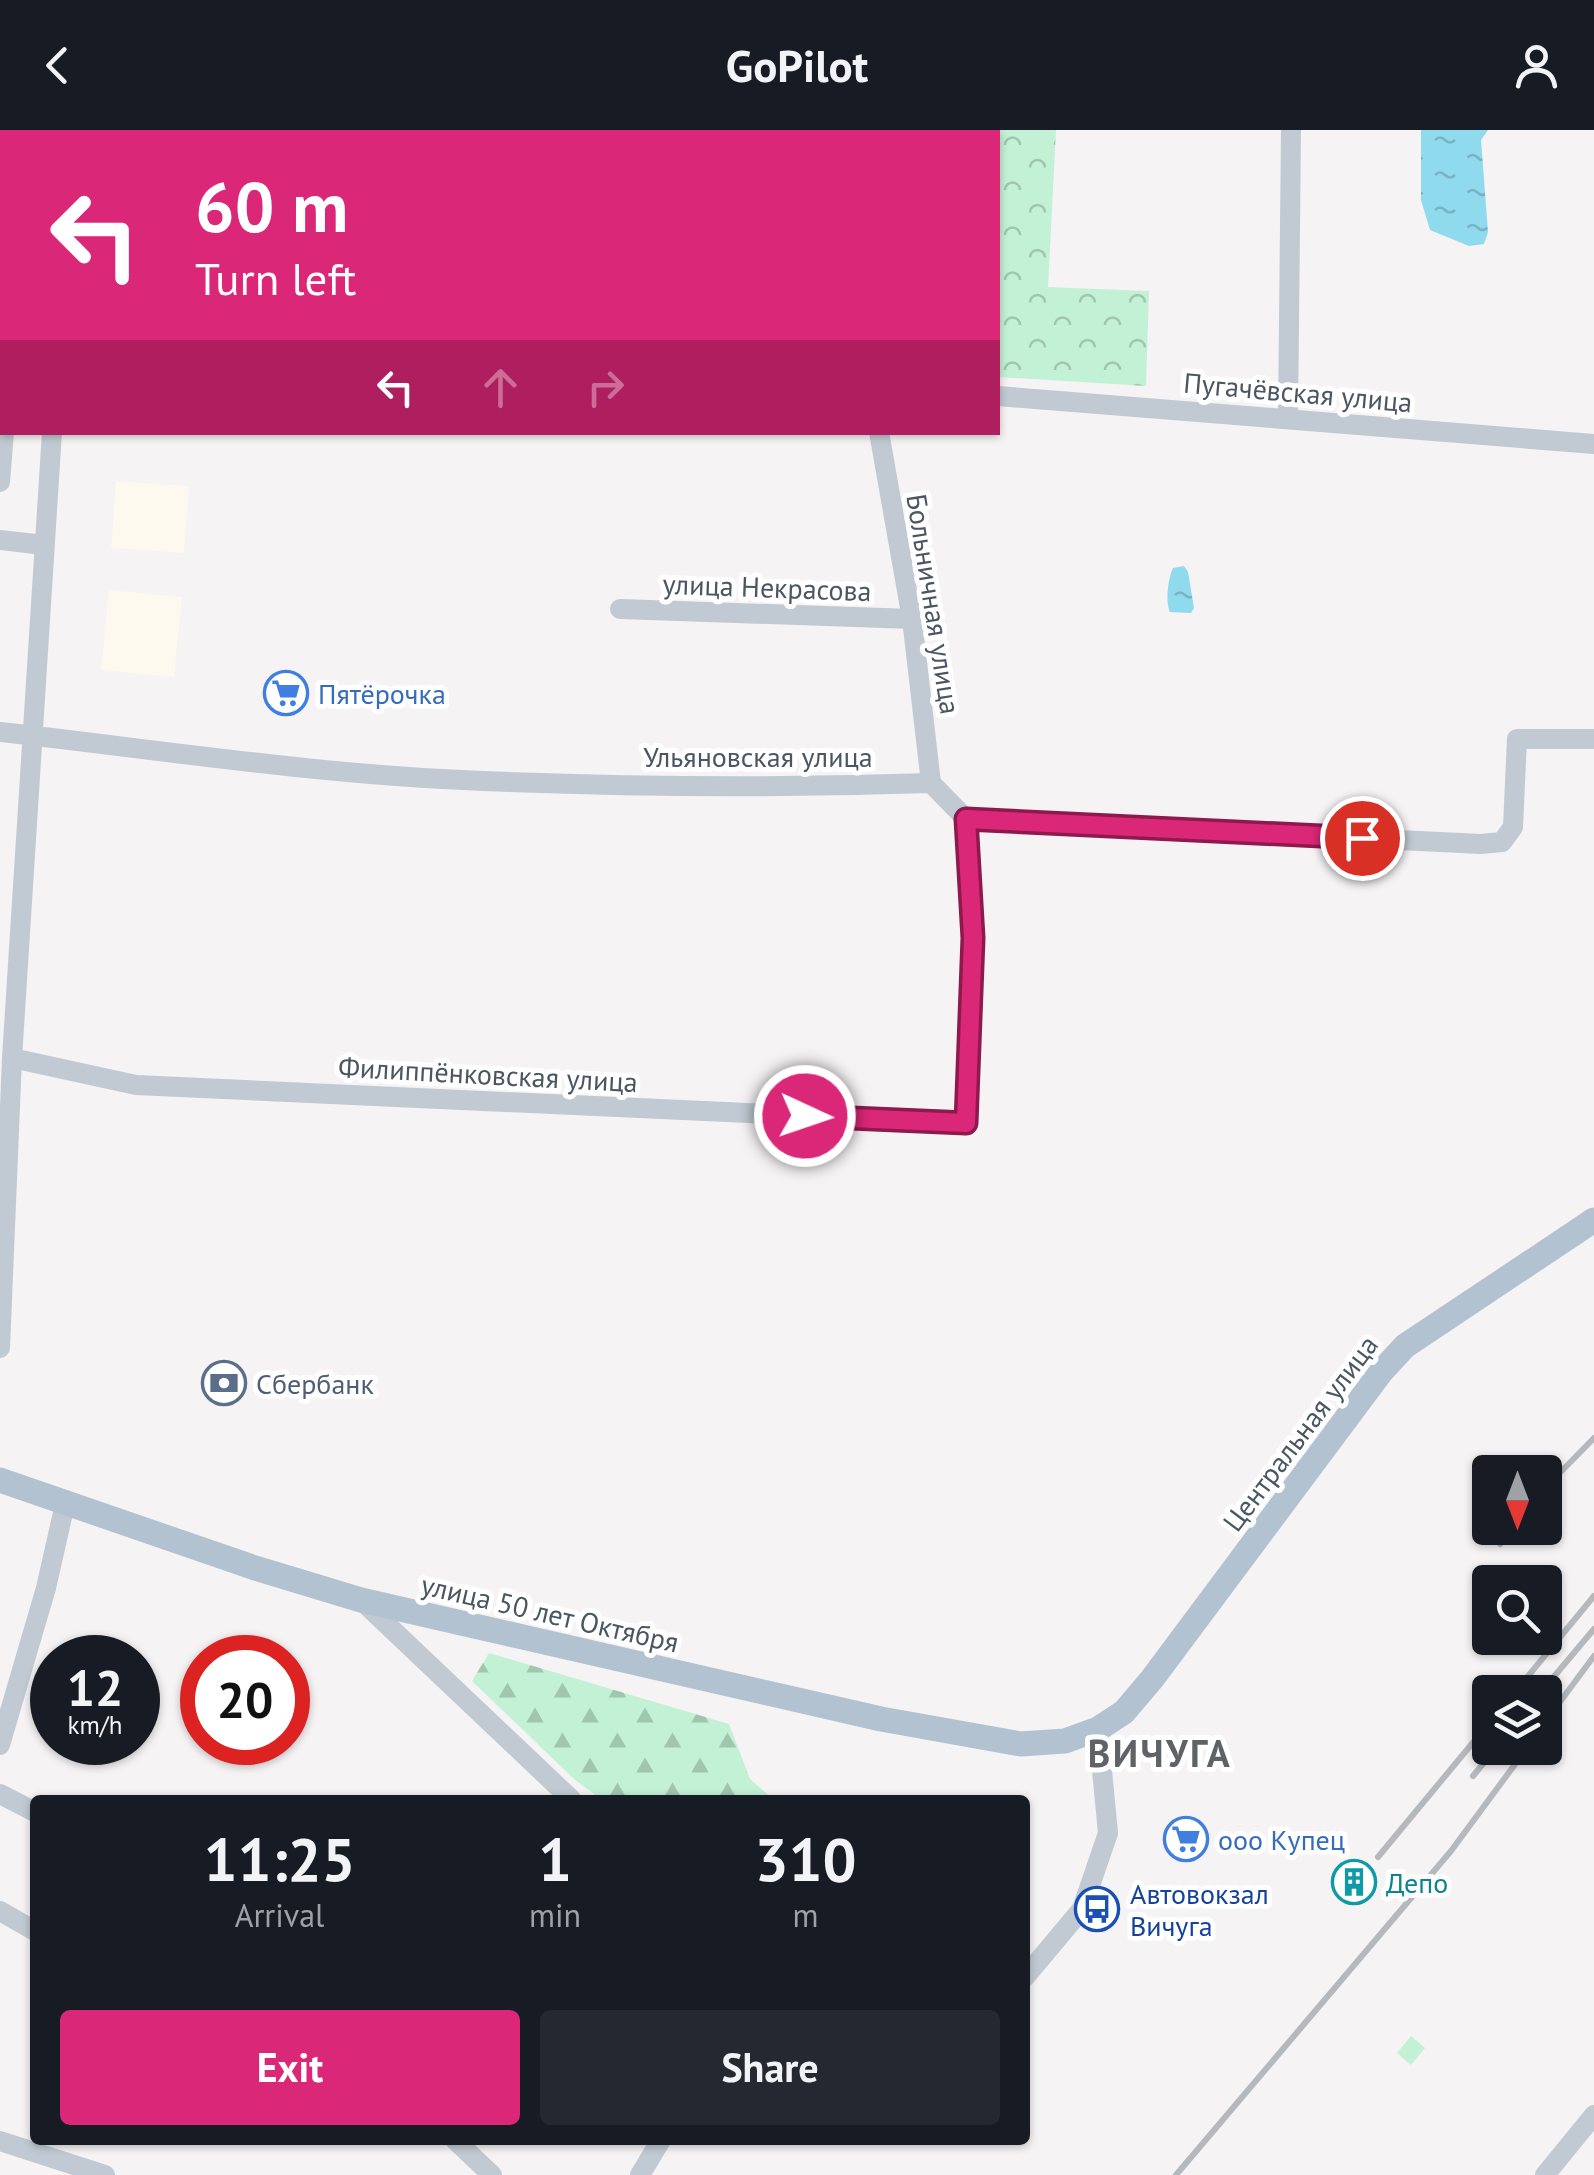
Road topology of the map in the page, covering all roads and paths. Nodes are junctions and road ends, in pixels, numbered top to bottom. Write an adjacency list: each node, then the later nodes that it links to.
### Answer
1 (1291, 130): 3 (street)
2 (1000, 396): 3 (street, Пугачёвская улица)
3 (1288, 419): 7 (street, Пугачёвская улица)
4 (4, 435): 8 (street)
5 (52, 435): 10 (street)
6 (880, 435): 12 (street, Больничная улица)
7 (1594, 444)
8 (0, 482)
9 (0, 540): 10 (street)
10 (44, 546): 14 (street)
11 (620, 609): 12 (street, улица Некрасова)
12 (912, 619): 16 (street, Больничная улица)
13 (0, 732): 14 (street, Ульяновская улица)
14 (31, 735): 16 (street, Ульяновская улица); 18 (street)
15 (1594, 740): 17 (street)
16 (931, 783): 17 (street)
17 (966, 819): 18 (street, Филиппёнковская улица)
18 (12, 1058): 20 (street)
19 (1594, 1220): 24 (main road, Центральная улица)
20 (0, 1348)
21 (0, 1480): 22 (main road, улица 50 лет Октября)
22 (65, 1504): 23 (main road, улица 50 лет Октября); 25 (street)
23 (362, 1600): 24 (main road, улица 50 лет Октября); 27 (street)
24 (1098, 1729): 31 (street)
25 (0, 1745)
26 (0, 1794): 28 (street)
27 (567, 1795)
28 (30, 1809)
29 (0, 1911): 30 (street)
30 (30, 1927)
31 (1030, 1971)
32 (1594, 2115): 39 (street)
33 (0, 2141): 36 (street)
34 (460, 2145): 37 (street)
35 (658, 2145): 38 (street)
36 (105, 2175)
37 (492, 2175)
38 (640, 2175)
39 (1545, 2175)

